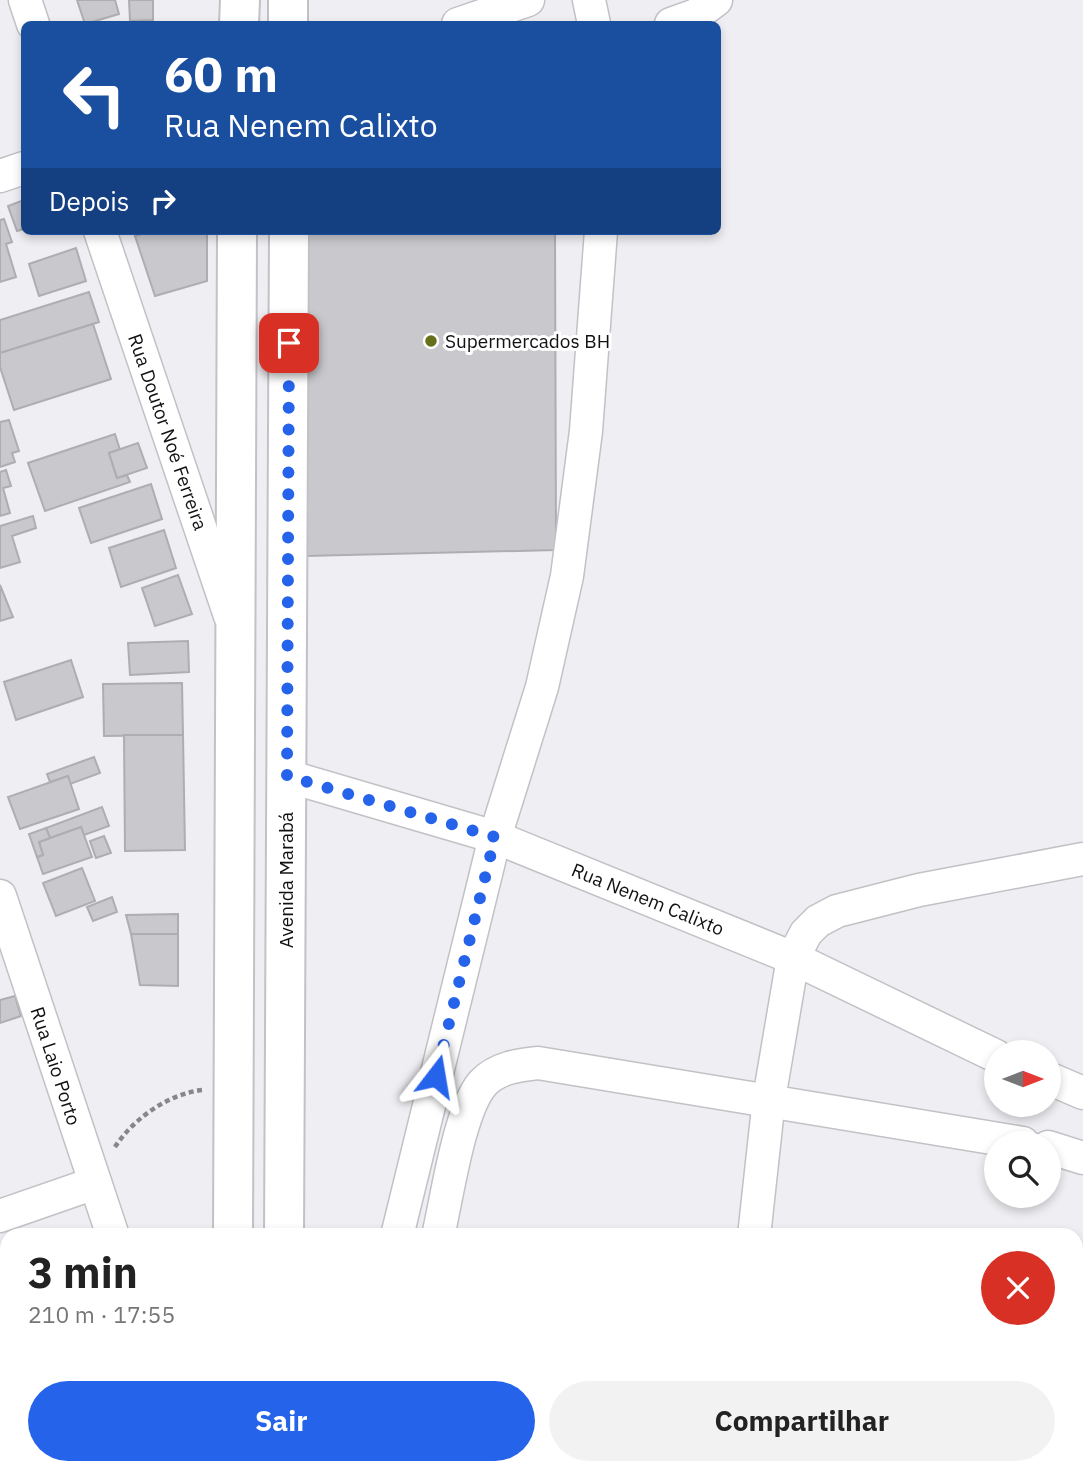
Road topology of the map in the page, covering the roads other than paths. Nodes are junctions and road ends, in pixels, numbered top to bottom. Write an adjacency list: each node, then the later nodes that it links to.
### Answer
1 (25, 0): 7 (street)
2 (240, 0): 8 (main road)
3 (288, 0): 9 (main road)
4 (528, 0): 10 (street)
5 (589, 0): 11 (street)
6 (716, 0): 12 (street)
7 (32, 21)
8 (239, 21)
9 (288, 21)
10 (467, 21)
11 (593, 21)
12 (679, 21)
13 (21, 169): 14 (street)
14 (0, 176)
15 (101, 235): 19 (street, Rua Doutor Noé Ferreira)
16 (237, 235): 19 (main road)
17 (289, 235): 20 (main road, Avenida Marabá)
18 (601, 235): 21 (street)
19 (236, 634): 37 (main road)
20 (287, 776): 21 (street, Rua Nenem Calixto); 38 (main road, Avenida Marabá)
21 (495, 837): 26 (street, Rua Nenem Calixto); 39 (street)
22 (1083, 837): 24 (street)
23 (1083, 859): 24 (street)
24 (1009, 873): 26 (street)
25 (0, 896): 34 (street, Rua Laio Porto)
26 (793, 958): 27 (street, Rua Nenem Calixto); 30 (street)
27 (984, 1050)
28 (1061, 1084): 29 (street)
29 (1083, 1093)
30 (769, 1099): 31 (street); 40 (street); 41 (street)
31 (984, 1136)
32 (1061, 1151): 33 (street)
33 (1083, 1158)
34 (95, 1183): 35 (street); 36 (street, Rua Laio Porto)
35 (0, 1216)
36 (110, 1228)
37 (233, 1228)
38 (284, 1228)
39 (399, 1228)
40 (440, 1228)
41 (755, 1228)

